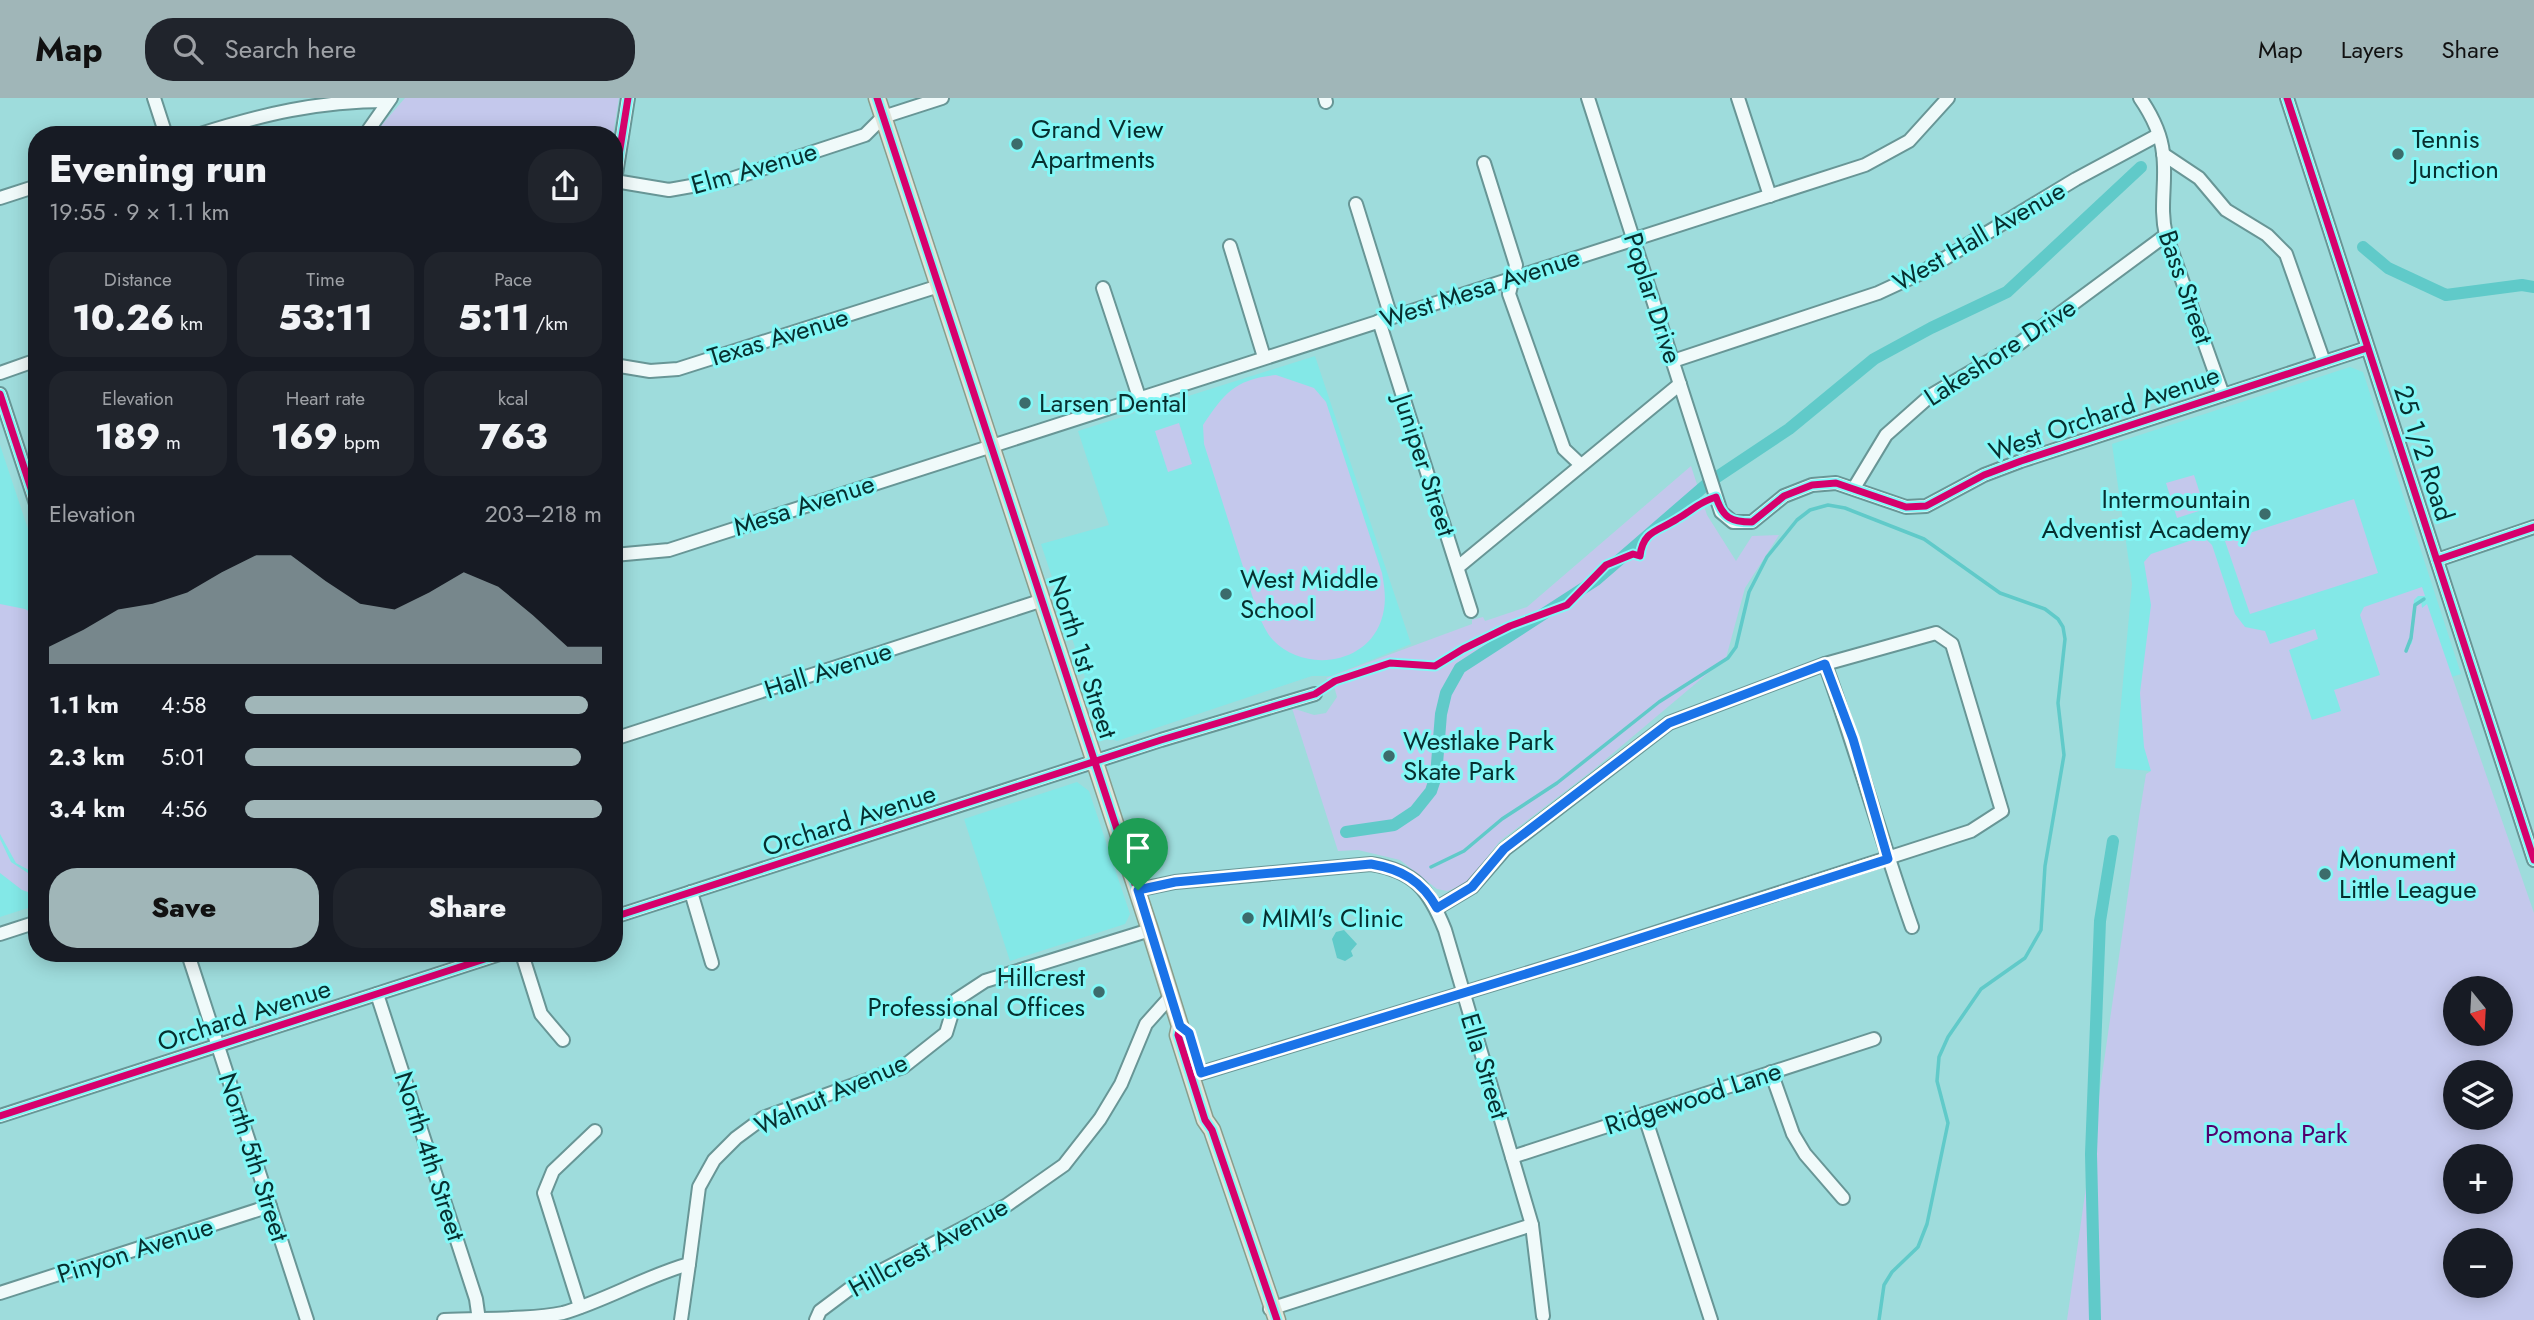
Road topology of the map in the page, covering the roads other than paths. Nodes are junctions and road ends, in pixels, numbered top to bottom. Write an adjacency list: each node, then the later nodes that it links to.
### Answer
1 (154, 98): 12 (street)
2 (628, 98): 15 (street)
3 (877, 98): 11 (main road, North 1st Street)
4 (942, 98): 11 (street, Elm Avenue)
5 (1588, 98): 25 (street, Poplar Drive)
6 (1738, 98): 21 (street)
7 (1948, 98): 21 (street, West Mesa Avenue)
8 (2140, 98): 16 (street, Bass Street)
9 (2287, 98): 31 (street, 25 1/2 Road)
10 (389, 99): 13 (street); 14 (street)
11 (883, 117): 19 (street, Elm Avenue); 28 (main road, North 1st Street)
12 (163, 126)
13 (225, 126)
14 (371, 126)
15 (623, 131)
16 (2158, 135): 17 (street, Bass Street); 33 (street, West Hall Avenue)
17 (2163, 154): 24 (street, Bass Street); 34 (street)
18 (1483, 163): 27 (street)
19 (623, 185)
20 (28, 189): 22 (street)
21 (1770, 196): 25 (street, West Mesa Avenue)
22 (0, 198)
23 (1356, 204): 30 (street, Juniper Street)
24 (2166, 235): 40 (street, Bass Street); 45 (street, Lakeshore Drive)
25 (1634, 239): 27 (street, West Mesa Avenue); 33 (street, Poplar Drive)
26 (1230, 246): 32 (street)
27 (1513, 278): 30 (street, West Mesa Avenue); 43 (street)
28 (939, 286): 36 (street, Texas Avenue); 42 (main road, North 1st Street)
29 (1103, 288): 41 (street)
30 (1385, 319): 32 (street, West Mesa Avenue); 50 (street, Juniper Street)
31 (2367, 348): 34 (street, West Orchard Avenue); 49 (street, 25 1/2 Road)
32 (1264, 357): 41 (street, West Mesa Avenue)
33 (1673, 361): 38 (street, Poplar Drive)
34 (2325, 362): 40 (street, West Orchard Avenue)
35 (28, 363): 37 (street)
36 (623, 366)
37 (0, 373)
38 (1680, 384): 43 (street); 46 (street, Poplar Drive)
39 (0, 394): 44 (street)
40 (2223, 395): 45 (street, West Orchard Avenue)
41 (1139, 397): 42 (street, West Mesa Avenue)
42 (992, 444): 48 (street, Mesa Avenue); 51 (main road, North 1st Street)
43 (1581, 465): 50 (street)
44 (28, 480)
45 (1854, 488): 46 (street, West Orchard Avenue)
46 (1716, 497)
47 (2534, 527): 49 (street)
48 (623, 554)
49 (2437, 560): 58 (street, 25 1/2 Road)
50 (1458, 567): 52 (street, Juniper Street)
51 (1043, 600): 55 (street, Hall Avenue); 56 (main road, North 1st Street)
52 (1471, 611)
53 (1825, 664): 57 (street); 57 (street); 61 (street)
54 (1315, 694): 56 (street)
55 (623, 737)
56 (1096, 762): 59 (main road, North 1st Street); 60 (street, Orchard Avenue)
57 (1888, 859): 64 (street); 74 (street)
58 (2534, 860)
59 (1138, 890): 61 (street); 65 (main road, North 1st Street)
60 (691, 892): 62 (street, Orchard Avenue); 71 (street)
61 (1437, 908): 74 (street, Ella Street)
62 (623, 914)
63 (28, 925): 66 (street)
64 (1912, 927)
65 (1150, 930): 75 (main road, North 1st Street); 90 (street, Walnut Avenue)
66 (0, 934)
67 (191, 962): 79 (street, North 5th Street)
68 (456, 962): 72 (street)
69 (474, 962): 72 (street, Orchard Avenue)
70 (525, 962): 78 (street)
71 (712, 963)
72 (458, 967): 73 (street, Orchard Avenue)
73 (377, 994): 79 (street, Orchard Avenue); 95 (street, North 4th Street)
74 (1463, 994): 81 (street); 86 (street, Ella Street)
75 (1171, 996): 76 (main road, North 1st Street); 99 (street, Hillcrest Avenue)
76 (1180, 1026): 81 (main road, North 1st Street); 84 (main road, North 1st Street)
77 (1874, 1039): 80 (street, Ridgewood Lane)
78 (563, 1041)
79 (218, 1046): 83 (street, Orchard Avenue); 88 (street, North 5th Street)
80 (1771, 1072): 82 (street, Ridgewood Lane); 87 (street)
81 (1201, 1073): 84 (main road, North 1st Street)
82 (1644, 1114): 86 (street, Ridgewood Lane); 100 (street)
83 (0, 1116)
84 (1212, 1129): 93 (main road, North 1st Street)
85 (595, 1131): 92 (street)
86 (1512, 1157): 89 (street, Ella Street)
87 (1843, 1198)
88 (270, 1206): 91 (street, Pinyon Avenue); 96 (street, North 5th Street)
89 (1532, 1225): 93 (street); 94 (street, Ella Street)
90 (690, 1264): 92 (street); 98 (street)
91 (0, 1293)
92 (580, 1307): 95 (street)
93 (1272, 1316)
94 (1542, 1317)
95 (479, 1319): 97 (street)
96 (307, 1320)
97 (444, 1320)
98 (681, 1320)
99 (816, 1320)
100 (1711, 1320)

